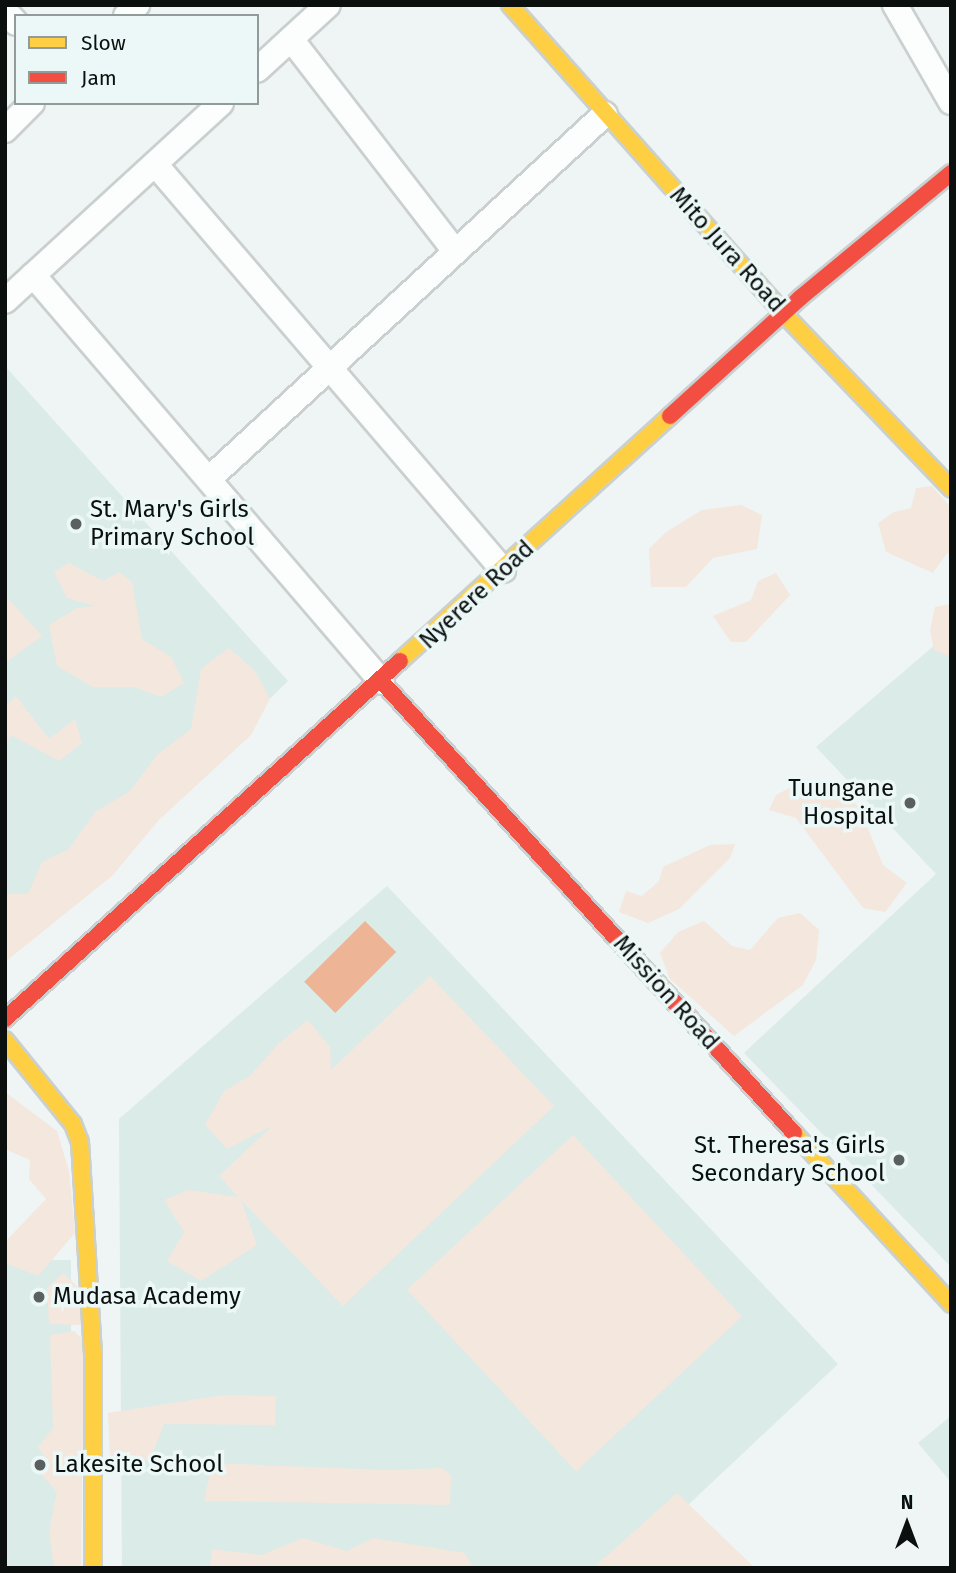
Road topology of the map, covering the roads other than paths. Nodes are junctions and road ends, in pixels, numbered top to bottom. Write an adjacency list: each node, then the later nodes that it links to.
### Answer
1 (328, 5): 4 (street)
2 (510, 5): 9 (main road, Mito Jura Road)
3 (895, 5): 6 (street)
4 (291, 39): 5 (street); 13 (street)
5 (259, 68)
6 (951, 102)
7 (30, 105): 10 (street)
8 (219, 105): 11 (street)
9 (605, 114): 13 (street); 16 (main road, Mito Jura Road)
10 (5, 130)
11 (155, 164): 14 (street); 17 (street)
12 (951, 173): 16 (main road, Nyerere Road)
13 (455, 251): 17 (street)
14 (33, 275): 15 (street); 18 (street)
15 (5, 301)
16 (783, 313): 19 (main road, Mito Jura Road); 20 (main road, Nyerere Road)
17 (328, 371): 18 (street); 20 (street)
18 (210, 478): 21 (street)
19 (951, 488)
20 (503, 570): 21 (main road, Nyerere Road)
21 (382, 682): 22 (main road, Nyerere Road); 24 (main road, Mission Road)
22 (5, 1019)
23 (5, 1040): 25 (main road)
24 (951, 1304)
25 (93, 1568)

